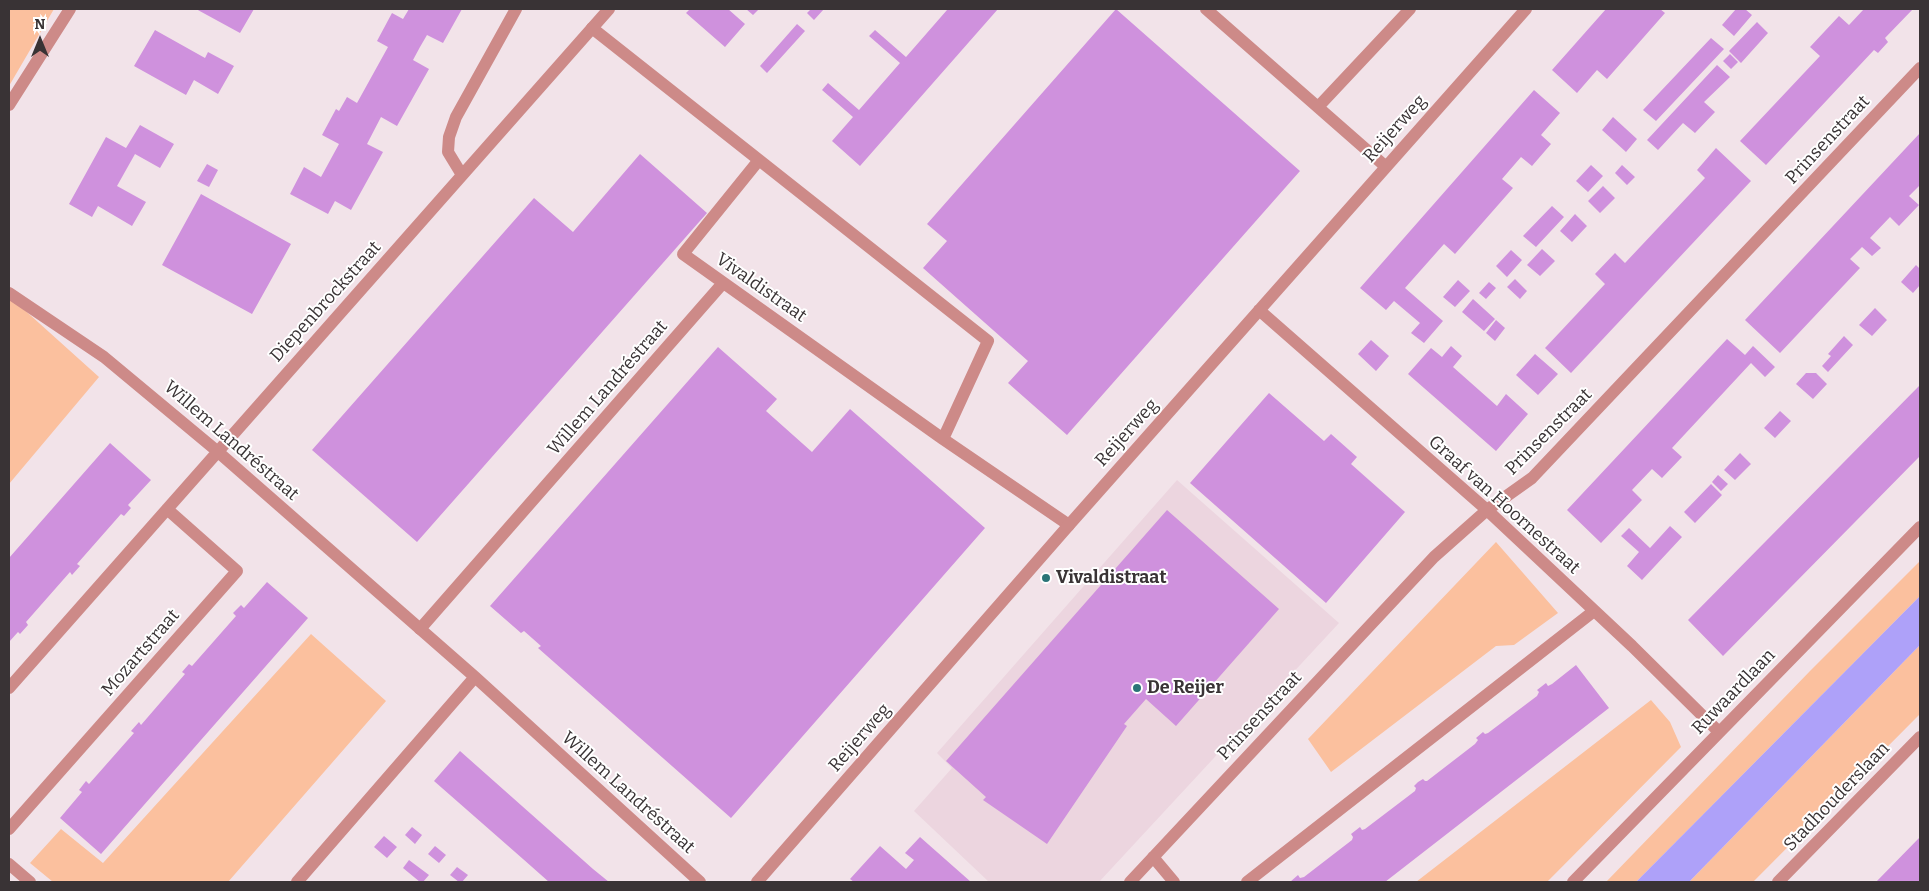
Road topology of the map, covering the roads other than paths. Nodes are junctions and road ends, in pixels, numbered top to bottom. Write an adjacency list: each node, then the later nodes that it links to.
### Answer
1 (70, 9): 9 (street)
2 (516, 9): 13 (street)
3 (609, 9): 7 (street, Diepenbrockstraat)
4 (1206, 9): 10 (street)
5 (1410, 9): 10 (street)
6 (1526, 9): 12 (street, Reijerweg)
7 (592, 28): 11 (street); 13 (street, Diepenbrockstraat)
8 (1920, 68): 20 (street, Prinsenstraat)
9 (9, 105)
10 (1318, 108): 12 (street)
11 (759, 160): 14 (street, Vivaldistraat); 17 (street)
12 (1385, 166): 16 (street, Reijerweg)
13 (462, 175): 18 (street, Diepenbrockstraat)
14 (723, 283): 17 (street, Vivaldistraat); 24 (street, Willem Landréstraat)
15 (9, 293): 18 (street, Willem Landréstraat)
16 (1259, 310): 20 (street, Graaf van Hoornestraat); 21 (street, Reijerweg)
17 (943, 439): 21 (street, Vivaldistraat)
18 (217, 452): 19 (street); 24 (street, Willem Landréstraat)
19 (167, 509): 26 (street); 29 (street, Mozartstraat)
20 (1487, 510): 23 (street, Graaf van Hoornestraat); 30 (street, Prinsenstraat)
21 (1069, 525): 35 (street, Reijerweg)
22 (1920, 527): 27 (street, Ruwaardlaan)
23 (1594, 611): 27 (street, Graaf van Hoornestraat); 38 (street)
24 (420, 629): 25 (street, Willem Landréstraat)
25 (475, 677): 33 (street); 34 (street, Willem Landréstraat)
26 (9, 688)
27 (1719, 732): 39 (street, Ruwaardlaan)
28 (1920, 737): 40 (street, Stadhouderslaan)
29 (9, 829)
30 (1153, 857): 36 (street, Prinsenstraat); 37 (street)
31 (9, 864): 32 (street)
32 (30, 882)
33 (297, 882)
34 (700, 882)
35 (757, 882)
36 (1130, 882)
37 (1174, 882)
38 (1247, 882)
39 (1573, 882)
40 (1778, 882)

